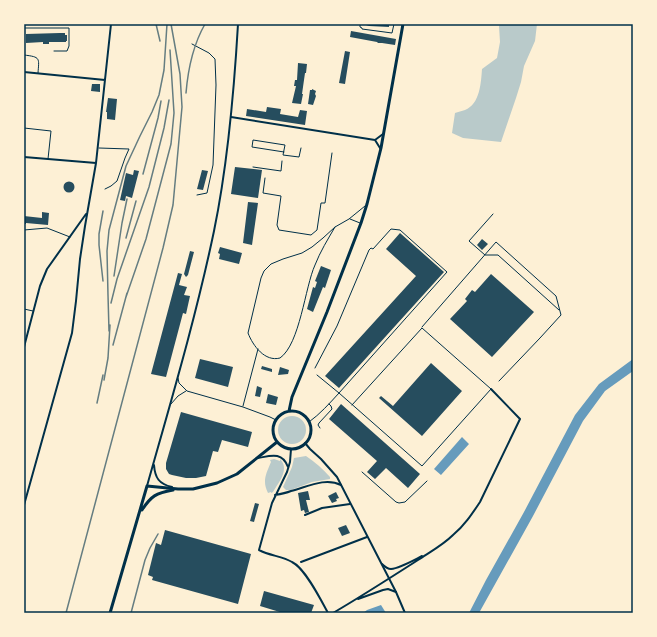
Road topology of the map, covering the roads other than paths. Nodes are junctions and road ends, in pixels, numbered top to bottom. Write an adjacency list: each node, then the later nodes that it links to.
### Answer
1 (111, 24): 12 (street)
2 (238, 24): 13 (street)
3 (360, 24): 4 (lane)
4 (394, 24)
5 (403, 24): 15 (main road)
6 (24, 28): 8 (lane)
7 (192, 44): 29 (lane)
8 (54, 51)
9 (24, 55): 11 (lane)
10 (24, 72): 11 (street)
11 (38, 74): 12 (street)
12 (105, 80): 17 (street)
13 (231, 117): 16 (street); 47 (street)
14 (24, 128): 23 (lane)
15 (383, 134): 16 (street); 19 (main road)
16 (374, 140): 19 (street)
17 (98, 148): 25 (street); 28 (lane)
18 (301, 148): 20 (lane)
19 (380, 148): 30 (main road)
20 (284, 152): 20 (lane)
21 (332, 153): 27 (lane)
22 (24, 157): 23 (street)
23 (48, 159): 25 (street)
24 (282, 161): 26 (lane)
25 (96, 163): 31 (street)
26 (253, 167)
27 (265, 178)
28 (105, 189)
29 (197, 195)
30 (367, 204): 33 (lane); 34 (main road)
31 (87, 214): 37 (street); 73 (street)
32 (493, 214): 38 (lane)
33 (349, 219): 34 (lane); 35 (lane)
34 (361, 223): 56 (main road)
35 (335, 227): 44 (lane); 44 (lane)
36 (24, 230): 37 (lane)
37 (70, 237): 41 (street)
38 (485, 255): 40 (lane); 40 (lane); 42 (lane)
39 (24, 309): 41 (lane)
40 (560, 311): 48 (lane)
41 (33, 312): 43 (street)
42 (422, 328): 49 (lane); 53 (lane)
43 (24, 347)
44 (258, 348): 55 (lane)
45 (315, 368): 51 (lane)
46 (317, 375): 51 (lane)
47 (178, 377): 50 (lane); 54 (street)
48 (499, 381)
49 (491, 389): 53 (lane); 77 (street)
50 (187, 391): 54 (lane); 55 (lane)
51 (339, 393): 52 (lane); 53 (lane)
52 (329, 404): 58 (lane); 59 (lane)
53 (352, 405)
54 (170, 406): 64 (street)
55 (243, 407): 57 (lane)
56 (289, 411): 57 (main road); 58 (main road)
57 (276, 420): 60 (main road)
58 (309, 422): 61 (main road)
59 (320, 428)
60 (277, 442): 62 (main road); 63 (main road)
61 (305, 443): 62 (main road); 68 (street)
62 (291, 449): 65 (street)
63 (257, 459): 65 (street); 70 (main road)
64 (154, 464): 69 (street); 70 (street)
65 (288, 468): 71 (street)
66 (362, 472): 67 (lane)
67 (427, 481)
68 (341, 485): 71 (street); 72 (street)
69 (147, 486): 70 (main road); 74 (main road)
70 (178, 489): 74 (main road)
71 (275, 495): 84 (street)
72 (350, 504): 75 (street); 76 (street)
73 (24, 506)
74 (139, 513): 83 (main road)
75 (305, 515)
76 (367, 537): 78 (street); 79 (street)
77 (430, 552): 79 (street); 80 (street)
78 (301, 562)
79 (380, 562): 80 (street)
80 (388, 579): 81 (street); 82 (street)
81 (396, 592): 82 (street); 86 (street)
82 (351, 602): 85 (street)
83 (110, 613)
84 (328, 613)
85 (333, 613)
86 (405, 613)

